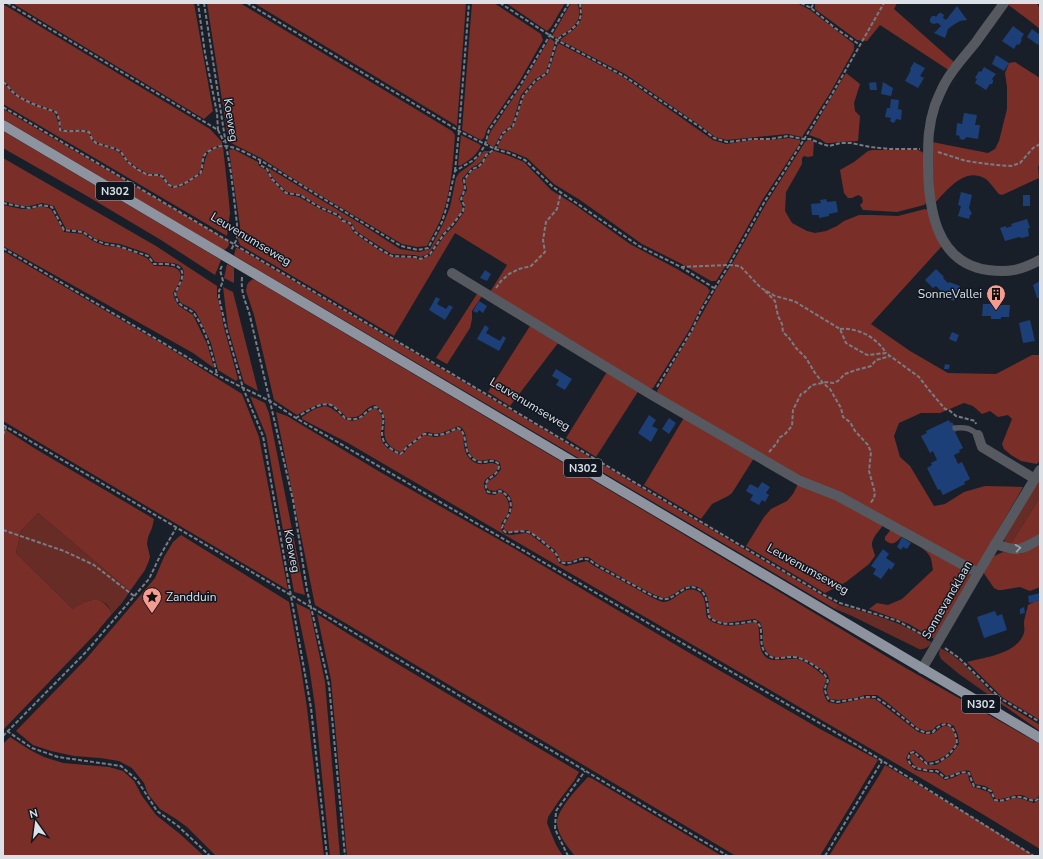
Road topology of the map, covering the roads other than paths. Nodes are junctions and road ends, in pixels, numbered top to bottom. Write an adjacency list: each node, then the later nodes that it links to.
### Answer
1 (1004, 3): 3 (street)
2 (3, 125): 11 (main road, N302)
3 (1040, 260)
4 (452, 272): 10 (street)
5 (955, 428): 6 (lane)
6 (978, 435): 7 (street)
7 (1038, 475): 9 (street, Sonnevancklaan)
8 (1040, 539): 9 (street, one-way to 8)
9 (995, 544): 10 (street, Sonnevancklaan)
10 (978, 573): 11 (street, Sonnevancklaan)
11 (922, 669): 12 (main road, N302)
12 (1040, 738)

